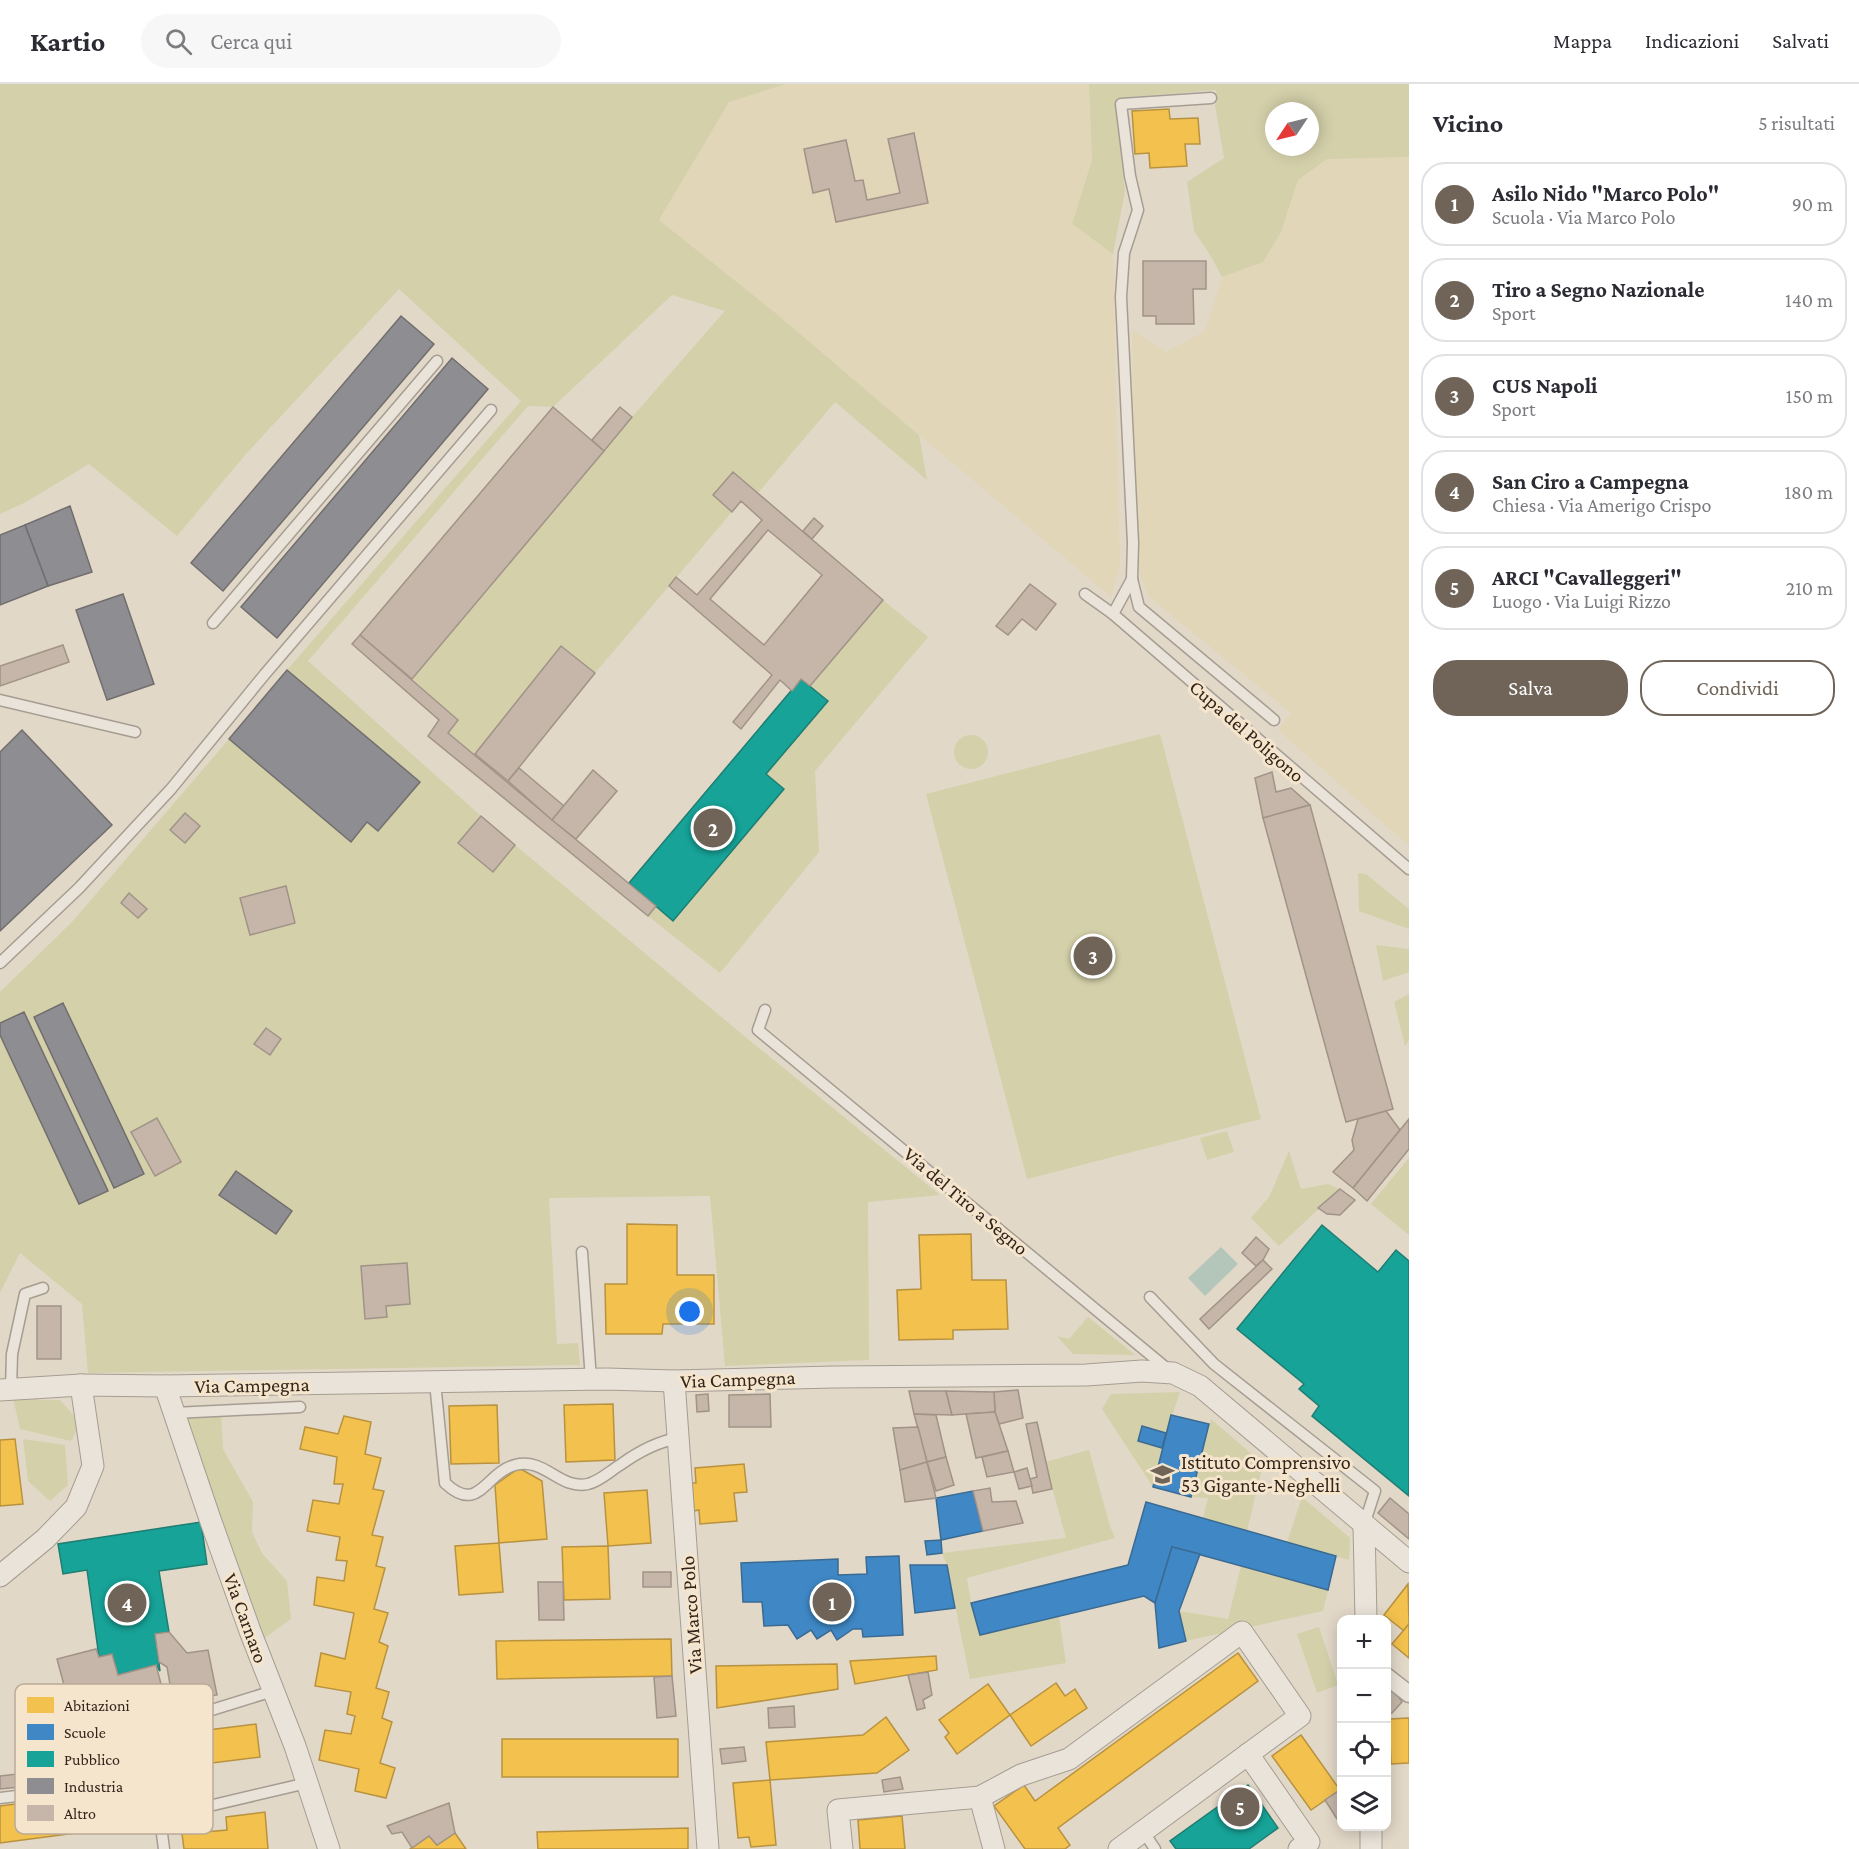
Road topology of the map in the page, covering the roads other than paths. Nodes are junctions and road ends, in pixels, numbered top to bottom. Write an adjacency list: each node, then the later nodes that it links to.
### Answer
1 (1211, 98): 4 (lane)
2 (437, 361): 7 (lane)
3 (491, 410): 12 (lane)
4 (1132, 579): 6 (lane); 9 (lane)
5 (1085, 594): 6 (lane, Cupa del Poligono)
6 (1113, 614): 11 (lane, Cupa del Poligono)
7 (213, 623)
8 (0, 700): 10 (lane)
9 (1274, 720)
10 (135, 732)
11 (1409, 868)
12 (0, 963)
13 (765, 1010): 17 (lane, Via del Tiro a Segno)
14 (582, 1252): 18 (lane)
15 (43, 1288): 23 (lane)
16 (1150, 1297): 27 (lane)
17 (1173, 1373): 19 (street, Via Campegna); 27 (street, Via Campegna)
18 (591, 1380): 19 (street, Via Campegna); 20 (street, Via Campegna)
19 (674, 1381): 26 (street, Via Marco Polo)
20 (435, 1382): 22 (street, Via Campegna); 26 (lane)
21 (81, 1385): 22 (street, Via Campegna); 23 (street, Via Campegna); 29 (street)
22 (165, 1386): 25 (street, Via Carnaro)
23 (5, 1390)
24 (300, 1407): 25 (lane)
25 (174, 1413): 32 (street, Via Carnaro)
26 (678, 1438): 46 (street, Via Marco Polo)
27 (1364, 1525): 28 (street, Via Campegna); 30 (street)
28 (1409, 1562)
29 (0, 1576)
30 (1366, 1615)
31 (1391, 1680): 33 (street)
32 (273, 1691): 34 (lane); 36 (street, Via Carnaro)
33 (1409, 1694)
34 (213, 1710)
35 (1248, 1754): 38 (street); 41 (street); 51 (street)
36 (307, 1783): 40 (lane); 45 (street, Via Carnaro)
37 (15, 1796): 39 (lane)
38 (980, 1797): 47 (street); 48 (street)
39 (0, 1798)
40 (213, 1805)
41 (1143, 1831): 49 (street); 50 (lane)
42 (1371, 1831): 52 (street)
43 (162, 1834): 44 (lane)
44 (164, 1849)
45 (329, 1849)
46 (708, 1849)
47 (842, 1849)
48 (994, 1849)
49 (1119, 1849)
50 (1155, 1849)
51 (1299, 1849)
52 (1371, 1849)

